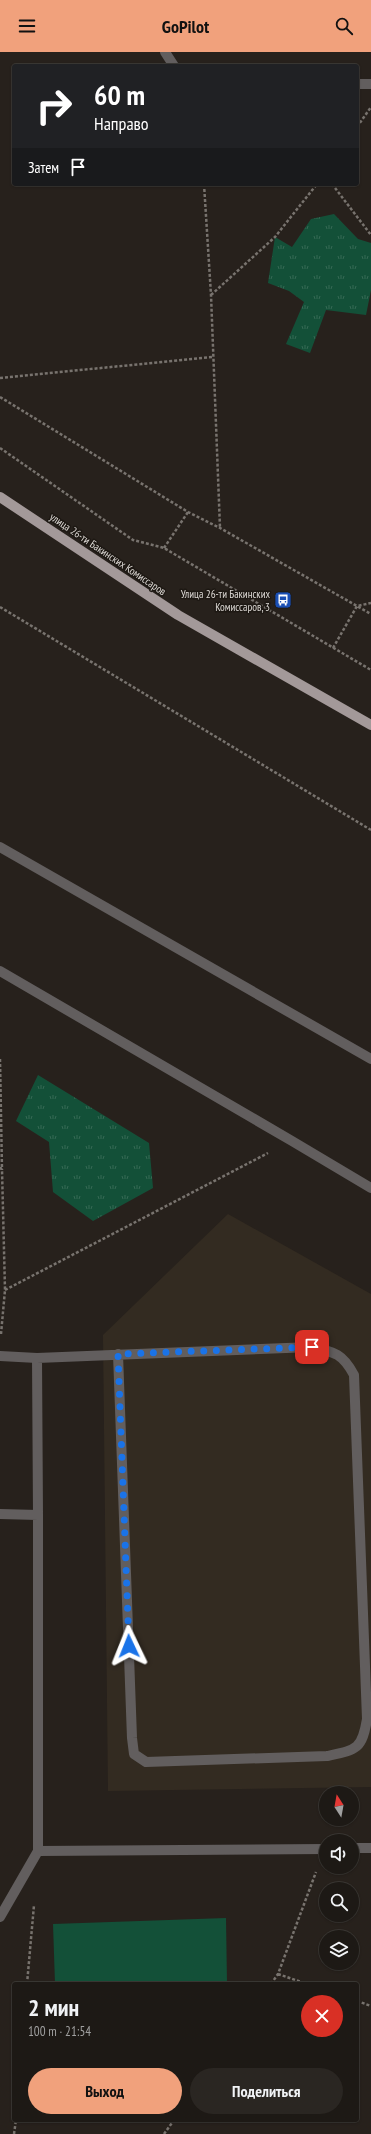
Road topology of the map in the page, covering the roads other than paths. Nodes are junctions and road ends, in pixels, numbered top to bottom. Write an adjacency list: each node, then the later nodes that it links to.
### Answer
1 (165, 52): 2 (street)
2 (173, 64)
3 (359, 84): 4 (street)
4 (371, 84)
5 (0, 496): 6 (main road, улица 26-ти Бакинских Комиссаров)
6 (371, 725)
7 (0, 847): 9 (street)
8 (0, 971): 10 (street)
9 (371, 1059)
10 (371, 1188)
11 (118, 1354): 11 (street); 13 (street)
12 (0, 1356): 13 (street)
13 (37, 1358): 15 (street)
14 (0, 1514): 15 (street)
15 (38, 1515): 19 (street)
16 (359, 1848): 17 (street)
17 (371, 1848)
18 (319, 1849): 19 (street)
19 (38, 1851): 20 (street)
20 (0, 1917)

